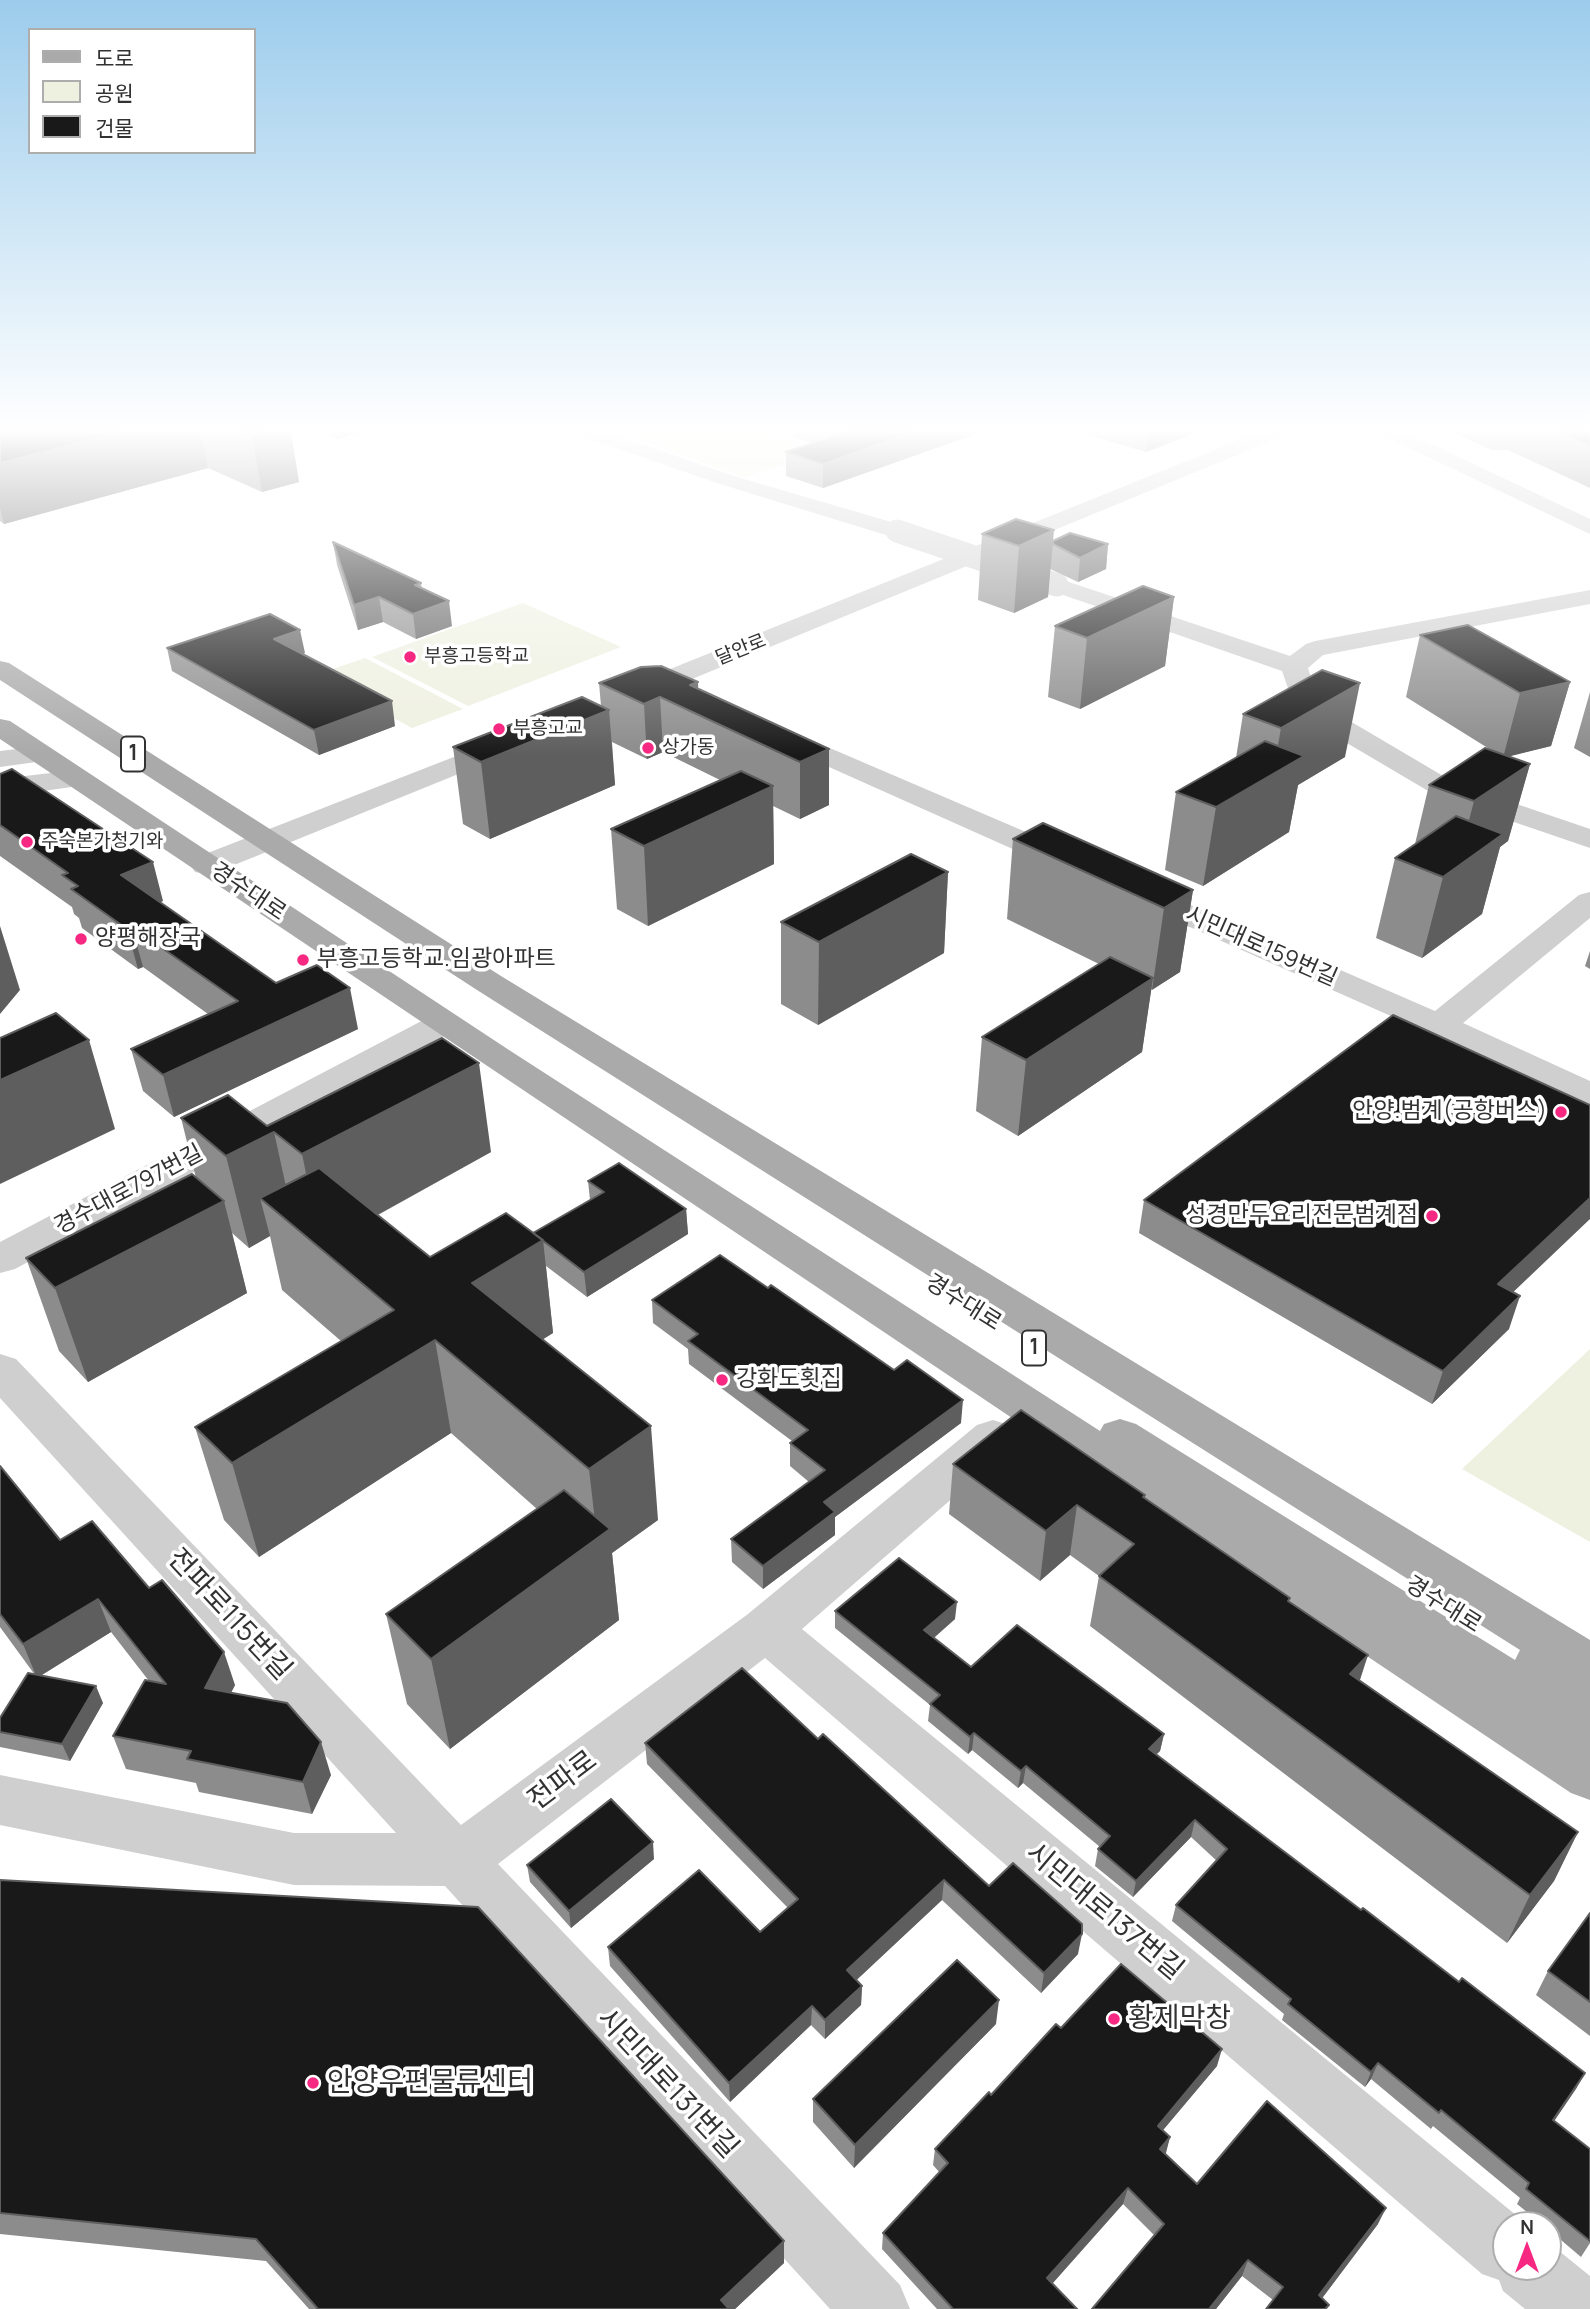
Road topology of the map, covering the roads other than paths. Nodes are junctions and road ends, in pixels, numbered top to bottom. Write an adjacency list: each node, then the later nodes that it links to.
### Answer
1 (922, 540): 4 (street, bridge)
2 (1011, 540): 6 (street, 달안로)
3 (1590, 597): 4 (street)
4 (1294, 666): 17 (street)
5 (0, 669): 16 (main road, 경수대로 / 1)
6 (661, 682): 7 (street); 8 (street, 달안로)
7 (699, 699)
8 (610, 703)
9 (762, 726): 22 (street, 시민대로159번길)
10 (0, 727): 12 (main road, 경수대로 / 1)
11 (532, 734): 16 (street)
12 (41, 754): 13 (street); 14 (main road, 경수대로 / 1)
13 (0, 759)
14 (76, 779): 15 (street); 18 (main road, 경수대로 / 1)
15 (0, 788)
16 (265, 839): 18 (street); 20 (main road, 경수대로 / 1)
17 (1590, 839)
18 (206, 864): 21 (main road, 경수대로 / 1)
19 (1590, 902): 22 (street)
20 (489, 983): 29 (main road, 경수대로); 30 (main road, 경수대로 / 1)
21 (443, 1023): 23 (main road, 경수대로 / 1); 25 (street, 경수대로797번길)
22 (1439, 1025): 24 (street, 시민대로159번길)
23 (496, 1058): 27 (main road, 경수대로); 30 (main road, 경수대로 / 1)
24 (1590, 1095)
25 (0, 1259)
26 (0, 1370): 32 (street, 전파로115번길)
27 (1027, 1407): 28 (street, 전파로); 30 (main road, 경수대로)
28 (766, 1629): 32 (street, 전파로); 33 (street, 시민대로137번길)
29 (1590, 1667)
30 (1590, 1736)
31 (0, 1801): 32 (street)
32 (458, 1860): 35 (street, 시민대로131번길)
33 (1492, 2237)
34 (1544, 2281): 36 (street)
35 (876, 2309)
36 (1577, 2309)

